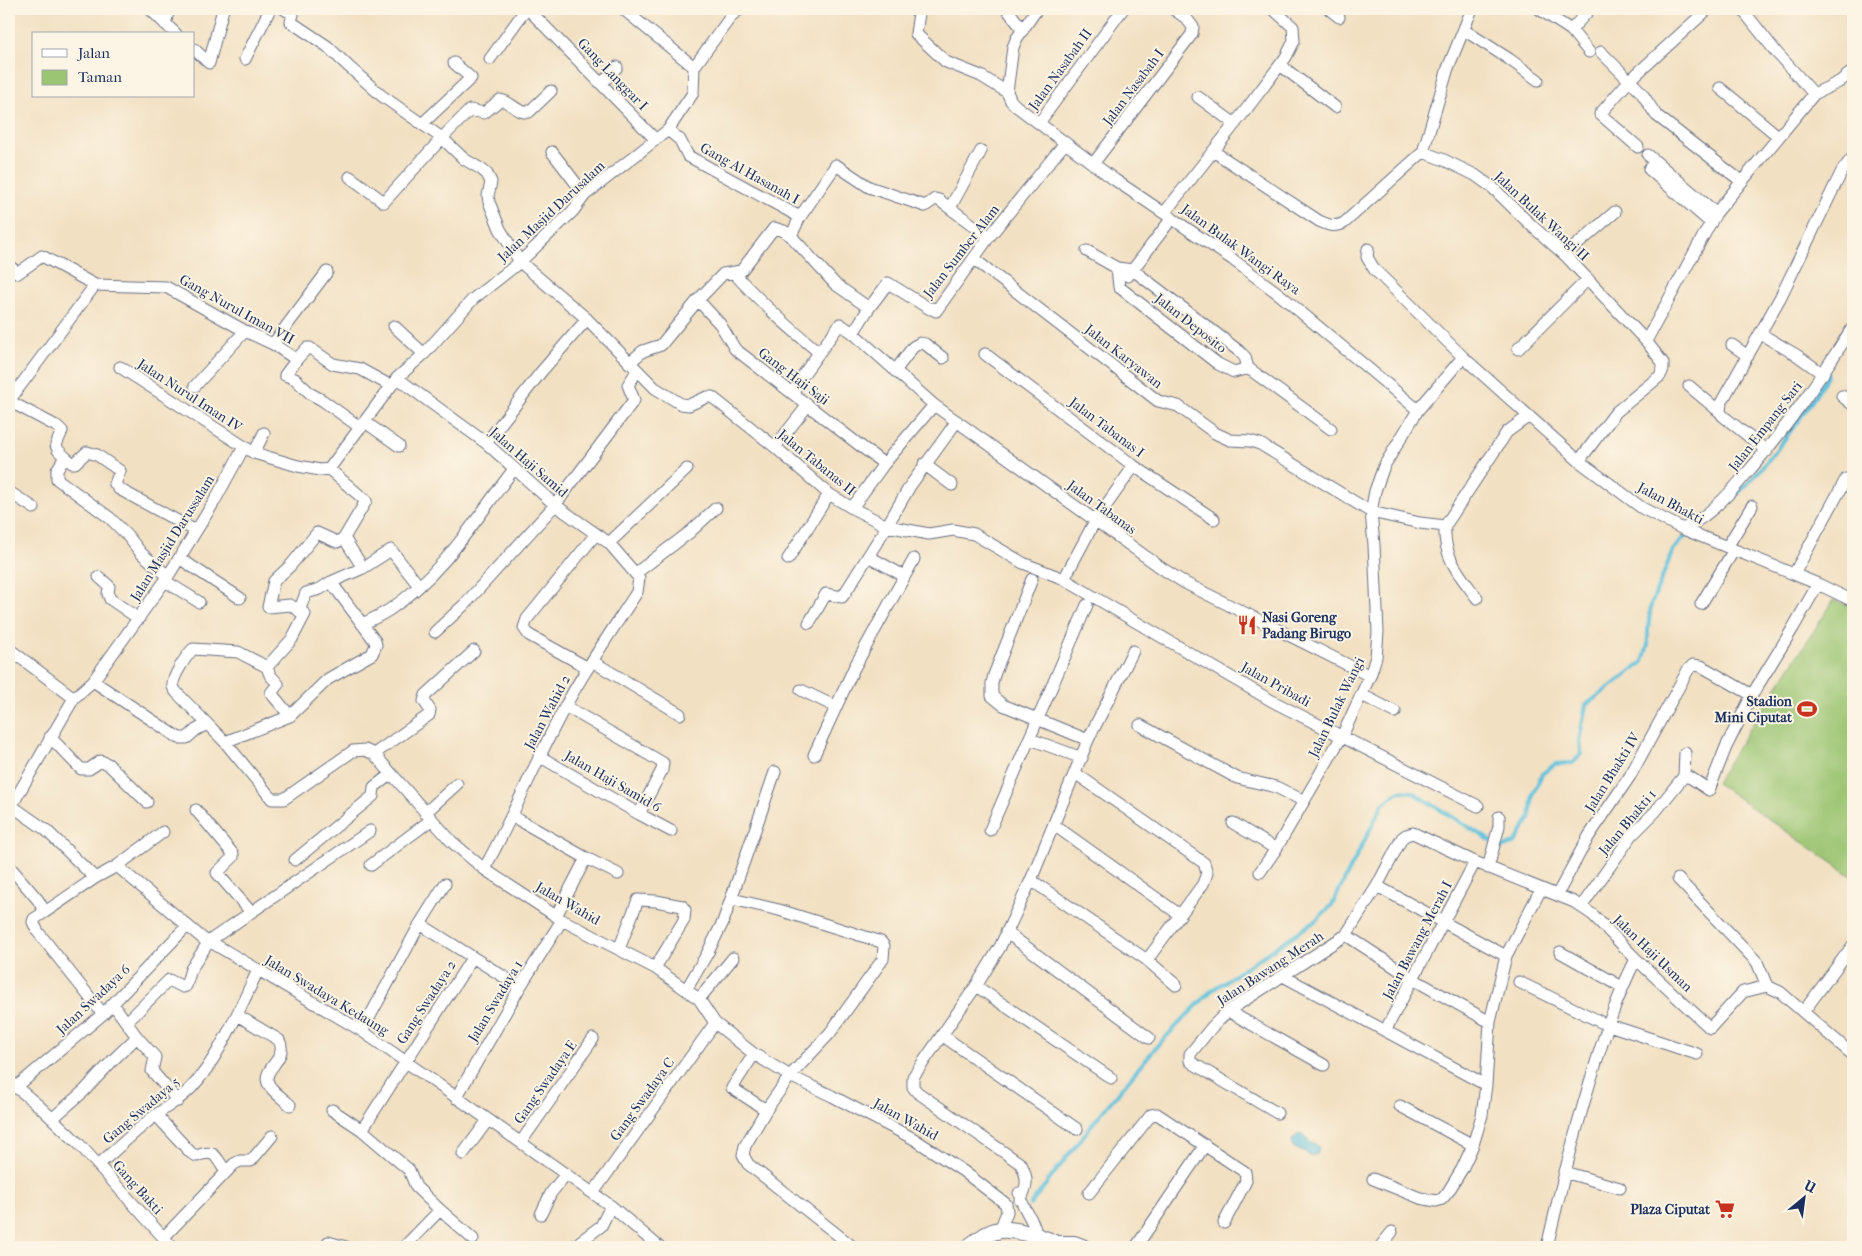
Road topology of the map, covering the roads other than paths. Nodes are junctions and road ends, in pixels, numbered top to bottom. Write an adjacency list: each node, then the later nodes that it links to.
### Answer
1 (150, 9): 22 (street)
2 (170, 9): 22 (street)
3 (223, 9): 27 (street)
4 (270, 9): 28 (street)
5 (284, 9): 44 (street)
6 (527, 9): 29 (street); 37 (street, Gang Langgar I)
7 (623, 9): 33 (street)
8 (913, 9): 40 (street, Jalan Bulak Wangi Raya)
9 (1007, 9): 23 (street)
10 (1037, 9): 23 (street)
11 (1123, 9): 45 (street, Jalan Nasabah II)
12 (1173, 9): 59 (street, Jalan Nasabah I)
13 (1273, 9): 31 (street)
14 (1329, 9): 21 (street)
15 (1472, 9): 24 (street)
16 (1539, 9): 25 (street)
17 (1590, 9): 25 (street)
18 (1708, 9): 36 (street)
19 (1742, 9): 41 (street)
20 (732, 11): 33 (street)
21 (1339, 17)
22 (165, 24): 26 (street)
23 (1023, 30): 40 (street)
24 (1464, 30): 35 (street); 56 (street)
25 (1571, 30): 36 (street)
26 (174, 32)
27 (195, 50)
28 (245, 59)
29 (490, 60)
30 (454, 63): 44 (street)
31 (1280, 65): 43 (street); 46 (street)
32 (617, 67): 37 (street)
33 (694, 67): 47 (street, Jalan Masjid Darusalam)
34 (1853, 70): 41 (street)
35 (1538, 80)
36 (1629, 81): 52 (street); 61 (street)
37 (602, 83): 50 (street, Gang Langgar I)
38 (1720, 88): 48 (street)
39 (551, 91): 49 (street)
40 (1007, 92): 45 (street, Jalan Bulak Wangi Raya)
41 (1814, 94): 48 (street)
42 (1198, 97): 46 (street)
43 (1335, 106)
44 (422, 123): 49 (street)
45 (1039, 123): 51 (street, Jalan Bulak Wangi Raya)
46 (1235, 124): 54 (street)
47 (668, 130): 50 (street, Jalan Masjid Darusalam); 66 (street, Gang Al Hasanah I)
48 (1778, 136): 61 (street)
49 (442, 138): 60 (street); 74 (street)
50 (655, 139): 62 (street, Jalan Masjid Darusalam)
51 (1065, 143): 59 (street, Jalan Bulak Wangi Raya); 69 (street, Jalan Sumber Alam)
52 (1638, 147)
53 (981, 151): 63 (street)
54 (1214, 151): 56 (street); 65 (street)
55 (552, 152): 62 (street)
56 (1423, 152): 72 (street, Jalan Bulak Wangi II)
57 (1853, 157): 90 (street)
58 (1651, 158): 67 (street)
59 (1093, 164): 65 (street, Jalan Bulak Wangi Raya)
60 (350, 177)
61 (1742, 180): 67 (street)
62 (585, 195): 74 (street, Jalan Masjid Darusalam)
63 (950, 208): 66 (street); 69 (street)
64 (1615, 212): 72 (street)
65 (1168, 215): 77 (street); 116 (street, Jalan Bulak Wangi Raya)
66 (800, 218): 68 (street)
67 (1713, 218): 91 (street)
68 (791, 236): 79 (street); 84 (street)
69 (989, 237): 73 (street, Jalan Sumber Alam)
70 (1087, 250): 76 (street, Jalan Deposito)
71 (1368, 250): 98 (street, Jalan Bhakti)
72 (1565, 255): 80 (street, Jalan Bulak Wangi II)
73 (974, 259): 84 (street, Jalan Sumber Alam); 145 (street, Jalan Karyawan)
74 (520, 262): 85 (street); 96 (street, Jalan Masjid Darusalam)
75 (9, 266): 81 (street, Gang Nurul Iman VII)
76 (1117, 268): 77 (street, Jalan Deposito); 82 (street)
77 (1132, 270): 82 (street); 104 (street, Jalan Deposito)
78 (327, 272): 92 (street)
79 (734, 273): 83 (street); 94 (street)
80 (1588, 279): 91 (street, Jalan Bulak Wangi II); 95 (street)
81 (95, 285): 88 (street, Gang Nurul Iman VII); 112 (street)
82 (1120, 287): 104 (street, Jalan Deposito)
83 (698, 300): 103 (street); 110 (street, Gang Haji Saji)
84 (869, 308): 89 (street, Jalan Sumber Alam)
85 (587, 319): 103 (street); 123 (street)
86 (394, 326): 96 (street)
87 (1853, 326): 106 (street, Jalan Empang Sari)
88 (245, 331): 92 (street, Gang Nurul Iman VII); 108 (street)
89 (853, 333): 105 (street, Jalan Tabanas); 110 (street, Jalan Tabanas)
90 (1760, 334): 99 (street); 106 (street)
91 (1646, 341): 129 (street, Jalan Bulak Wangi II)
92 (273, 344): 101 (street, Gang Nurul Iman VII)
93 (1732, 345): 99 (street)
94 (815, 349)
95 (1518, 349)
96 (424, 354): 107 (street, Jalan Masjid Darusalam)
97 (985, 354): 132 (street, Jalan Tabanas I)
98 (1463, 356): 116 (street, Jalan Bulak Wangi); 118 (street, Jalan Bhakti)
99 (1748, 356): 117 (street)
100 (943, 358): 105 (street)
101 (297, 359): 107 (street, Gang Nurul Iman VII); 120 (street)
102 (120, 367): 126 (street, Jalan Nurul Iman IV)
103 (633, 367): 125 (street, Jalan Tabanas II); 140 (street)
104 (1248, 368): 121 (street, Jalan Deposito)
105 (895, 371): 115 (street, Jalan Tabanas)
106 (1823, 374): 127 (street, Jalan Empang Sari)
107 (394, 382): 120 (street); 123 (street, Jalan Haji Samid)
108 (195, 386)
109 (1689, 386): 117 (street)
110 (793, 392): 113 (street, Gang Haji Saji)
111 (1842, 396): 114 (street)
112 (9, 401): 128 (street)
113 (808, 405): 125 (street); 130 (street, Gang Haji Saji)
114 (1853, 405)
115 (934, 406): 119 (street, Jalan Tabanas); 130 (street)
116 (1418, 410): 145 (street, Jalan Bulak Wangi)
117 (1720, 412): 127 (street)
118 (1529, 416): 129 (street, Jalan Bhakti); 149 (street)
119 (957, 422): 131 (street); 147 (street, Jalan Tabanas)
120 (363, 425): 124 (street); 133 (street)
121 (1331, 429)
122 (264, 433): 126 (street, Jalan Masjid Darussalam)
123 (486, 443): 134 (street, Jalan Haji Samid)
124 (399, 446)
125 (775, 447): 139 (street, Jalan Tabanas II)
126 (249, 450): 133 (street); 151 (street, Jalan Masjid Darussalam)
127 (1767, 451): 150 (street, Jalan Empang Sari)
128 (65, 457): 151 (street); 165 (street)
129 (1578, 461): 150 (street, Jalan Bhakti)
130 (884, 464): 144 (street)
131 (924, 464): 137 (street); 148 (street)
132 (1134, 466): 146 (street, Jalan Tabanas I); 147 (street)
133 (330, 469): 153 (street)
134 (514, 469): 140 (street, Jalan Haji Samid); 170 (street)
135 (687, 469): 154 (street)
136 (1846, 479): 162 (street)
137 (952, 485)
138 (9, 492): 142 (street)
139 (829, 494): 144 (street, Jalan Tabanas II); 158 (street)
140 (555, 505): 152 (street, Jalan Haji Samid); 181 (street)
141 (1752, 506): 155 (street)
142 (34, 508)
143 (716, 508): 161 (street)
144 (852, 508): 148 (street, Jalan Tabanas II)
145 (1371, 512): 149 (street); 187 (street, Jalan Bulak Wangi)
146 (1214, 519)
147 (1095, 521): 167 (street); 187 (street, Jalan Tabanas)
148 (887, 526): 156 (street); 167 (street, Jalan Tabanas II)
149 (1444, 526): 172 (street)
150 (1684, 529): 155 (street, Jalan Bhakti)
151 (196, 531): 157 (street, Jalan Masjid Darussalam)
152 (596, 534): 154 (street, Jalan Haji Samid); 185 (street)
153 (344, 538): 160 (street); 177 (street)
154 (609, 543): 161 (street, Jalan Haji Samid)
155 (1731, 548): 162 (street, Jalan Bhakti); 175 (street)
156 (868, 556): 163 (street); 179 (street)
157 (179, 558): 165 (street, Jalan Masjid Darussalam); 171 (street)
158 (788, 559)
159 (914, 559): 163 (street)
160 (363, 568): 168 (street); 170 (street)
161 (636, 573): 185 (street, Jalan Wahid 2)
162 (1794, 574): 169 (street, Jalan Bhakti)
163 (904, 576): 194 (street)
164 (98, 577): 178 (street)
165 (166, 578): 174 (street); 178 (street, Jalan Masjid Darussalam)
166 (1032, 579): 198 (street)
167 (1064, 579): 201 (street, Jalan Pribadi)
168 (331, 582): 177 (street); 180 (street)
169 (1818, 584): 173 (street, Jalan Bhakti); 191 (street)
170 (420, 586): 180 (street)
171 (240, 598)
172 (1477, 598)
173 (1853, 601)
174 (199, 602)
175 (1700, 604)
176 (1087, 605): 198 (street)
177 (299, 611): 186 (street)
178 (139, 619): 188 (street, Jalan Masjid Darussalam)
179 (809, 623)
180 (362, 624): 197 (street)
181 (435, 632)
182 (9, 649): 192 (street)
183 (474, 651): 206 (street)
184 (1133, 651): 204 (street)
185 (590, 665): 193 (street, Jalan Wahid 2); 196 (street)
186 (267, 667): 197 (street); 199 (street)
187 (1370, 676): 190 (street, Jalan Bulak Wangi)
188 (93, 681): 192 (street, Jalan Masjid Darussalam); 199 (street)
189 (801, 690): 194 (street)
190 (1362, 695): 195 (street); 201 (street, Jalan Bulak Wangi)
191 (1752, 695): 214 (street); 249 (street, Jalan Bhakti IV)
192 (74, 698): 202 (street, Jalan Masjid Darussalam)
193 (566, 706): 209 (street, Jalan Wahid 2); 221 (street)
194 (836, 707): 208 (street)
195 (1395, 712)
196 (680, 714)
197 (290, 716): 205 (street)
198 (1038, 719): 203 (street); 204 (street)
199 (207, 724): 205 (street)
200 (1140, 725): 216 (street)
201 (1342, 736): 216 (street, Jalan Bulak Wangi); 218 (street, Jalan Pribadi)
202 (50, 737): 217 (street); 219 (street, Jalan Masjid Darussalam)
203 (1030, 739): 210 (street); 227 (street)
204 (1088, 740): 210 (street)
205 (224, 742): 206 (street)
206 (374, 754): 213 (street, Jalan Wahid)
207 (1685, 754): 214 (street)
208 (814, 755)
209 (539, 756): 221 (street, Jalan Haji Samid 6); 222 (street, Jalan Wahid 2)
210 (1082, 758): 212 (street)
211 (775, 772): 250 (street)
212 (1075, 773): 226 (street); 254 (street)
213 (391, 774): 223 (street, Jalan Wahid); 234 (street)
214 (1684, 776): 251 (street, Jalan Bhakti 1)
215 (457, 784): 223 (street)
216 (1304, 801): 232 (street, Jalan Bulak Wangi)
217 (147, 802)
218 (1478, 806)
219 (10, 808): 243 (street)
220 (196, 810): 253 (street)
221 (639, 814): 229 (street, Jalan Haji Samid 6)
222 (512, 816): 233 (street); 240 (street, Jalan Wahid 2)
223 (428, 817): 236 (street); 240 (street, Jalan Wahid)
224 (1499, 817): 239 (street)
225 (1233, 823): 232 (street)
226 (1054, 824): 245 (street); 254 (street)
227 (990, 830)
228 (370, 831): 253 (street)
229 (671, 831)
230 (163, 832): 238 (street)
231 (1402, 838): 235 (street, Jalan Haji Usman); 247 (street, Jalan Bawang Merah)
232 (1276, 849): 241 (street, Jalan Bulak Wangi)
233 (586, 858): 242 (street); 255 (street, Jalan Swadaya 1)
234 (295, 860)
235 (1475, 862): 239 (street, Jalan Haji Usman); 256 (street, Jalan Bawang Merah I)
236 (371, 865)
237 (9, 866): 252 (street)
238 (117, 866): 243 (street); 258 (street, Jalan Swadaya Kedaung)
239 (1488, 868): 248 (street, Jalan Haji Usman)
240 (484, 869): 255 (street, Jalan Wahid)
241 (1260, 872)
242 (618, 874)
243 (95, 878): 252 (street)
244 (1678, 879): 277 (street)
245 (1031, 880): 259 (street); 269 (street)
246 (446, 884): 257 (street)
247 (1377, 886): 256 (street); 260 (street, Jalan Bawang Merah)
248 (1541, 889): 249 (street, Jalan Haji Usman); 265 (street)
249 (1557, 895): 251 (street, Jalan Haji Usman)
250 (732, 899): 280 (street); 302 (street)
251 (1581, 907): 268 (street, Jalan Haji Usman)
252 (45, 912): 285 (street)
253 (251, 912): 261 (street)
254 (1180, 915): 269 (street)
255 (559, 918): 263 (street, Jalan Wahid); 278 (street, Jalan Swadaya 1)
256 (1443, 922): 265 (street); 273 (street, Jalan Bawang Merah I)
257 (420, 924): 266 (street); 291 (street)
258 (187, 926): 261 (street, Jalan Swadaya Kedaung); 282 (street, Jalan Swadaya 6)
259 (1006, 932): 276 (street); 295 (street)
260 (1346, 935): 272 (street, Jalan Bawang Merah); 273 (street)
261 (209, 942): 271 (street, Jalan Swadaya Kedaung); 287 (street)
262 (1853, 945): 284 (street)
263 (619, 949): 270 (street, Jalan Wahid); 270 (street)
264 (1560, 952): 279 (street)
265 (1506, 956): 288 (street)
266 (472, 958): 278 (street); 300 (street, Gang Swadaya 2)
267 (733, 958): 281 (street)
268 (1636, 959): 277 (street, Jalan Haji Usman); 279 (street)
269 (1147, 960): 275 (street)
270 (655, 968): 280 (street, Jalan Wahid)
271 (258, 970): 286 (street, Gang Swadaya 5); 291 (street, Jalan Swadaya Kedaung)
272 (1283, 976): 283 (street, Jalan Bawang Merah); 292 (street)
273 (1413, 979): 288 (street); 292 (street, Jalan Bawang Merah I)
274 (1519, 982): 290 (street)
275 (1176, 984)
276 (976, 986): 293 (street); 303 (street)
277 (1767, 986): 284 (street)
278 (520, 987): 306 (street, Jalan Swadaya 1)
279 (1622, 987): 290 (street)
280 (686, 990): 281 (street, Jalan Wahid)
281 (699, 999): 289 (street, Jalan Wahid)
282 (113, 1004): 285 (street, Jalan Swadaya 6); 287 (street)
283 (1228, 1011): 301 (street); 312 (street, Jalan Bawang Merah)
284 (1804, 1011): 299 (street)
285 (103, 1014): 304 (street, Jalan Swadaya 6)
286 (237, 1016): 307 (street, Gang Swadaya 5); 308 (street)
287 (127, 1022): 294 (street)
288 (1490, 1022): 305 (street)
289 (715, 1023): 297 (street, Jalan Wahid); 329 (street, Gang Swadaya C)
290 (1607, 1025): 298 (street); 325 (street)
291 (362, 1031): 300 (street, Jalan Swadaya Kedaung)
292 (1385, 1031): 305 (street)
293 (942, 1036): 316 (street); 340 (street)
294 (137, 1037): 307 (street); 314 (street)
295 (1148, 1038)
296 (593, 1039): 319 (street, Gang Swadaya E)
297 (754, 1054): 302 (street, Jalan Wahid); 311 (street)
298 (1697, 1054)
299 (1853, 1055)
300 (405, 1062): 306 (street, Jalan Swadaya Kedaung); 317 (street, Gang Swadaya 2)
301 (1324, 1065)
302 (790, 1076): 311 (street); 335 (street, Jalan Wahid)
303 (1111, 1078)
304 (12, 1085): 314 (street, Gang Bakti)
305 (1486, 1085): 321 (street)
306 (456, 1098): 315 (street, Jalan Swadaya Kedaung)
307 (178, 1101): 313 (street, Gang Swadaya 5)
308 (290, 1105)
309 (1400, 1106): 321 (street)
310 (332, 1110): 317 (street)
311 (766, 1110): 347 (street)
312 (1277, 1113)
313 (156, 1114): 323 (street, Gang Swadaya 5); 324 (street)
314 (53, 1118): 323 (street, Gang Bakti)
315 (488, 1120): 319 (street, Jalan Swadaya Kedaung); 322 (street)
316 (1078, 1129)
317 (362, 1130): 332 (street)
318 (272, 1136): 324 (street)
319 (521, 1142): 326 (street, Jalan Swadaya Kedaung)
320 (1205, 1145): 330 (street); 334 (street); 350 (street)
321 (1473, 1145): 327 (street)
322 (463, 1154)
323 (98, 1165): 337 (street, Gang Bakti)
324 (226, 1172): 337 (street)
325 (1564, 1172): 328 (street); 352 (street)
326 (566, 1174): 329 (street, Jalan Swadaya Kedaung); 333 (street)
327 (1373, 1179)
328 (1620, 1188)
329 (593, 1193): 331 (street, Jalan Swadaya Kedaung)
330 (1089, 1193)
331 (611, 1206): 341 (street, Jalan Swadaya Kedaung); 346 (street)
332 (440, 1210): 338 (street); 345 (street)
333 (541, 1214)
334 (1224, 1223)
335 (1005, 1231): 340 (main road); 348 (main road)
336 (1392, 1232): 351 (street)
337 (164, 1238): 343 (street, Gang Bakti)
338 (474, 1239)
339 (328, 1242): 344 (street)
340 (1036, 1242): 342 (main road)
341 (657, 1246)
342 (1059, 1246): 349 (main road)
343 (172, 1247)
344 (346, 1247)
345 (404, 1247)
346 (573, 1247)
347 (853, 1247)
348 (968, 1247)
349 (1082, 1247)
350 (1136, 1247)
351 (1380, 1247)
352 (1547, 1247)

